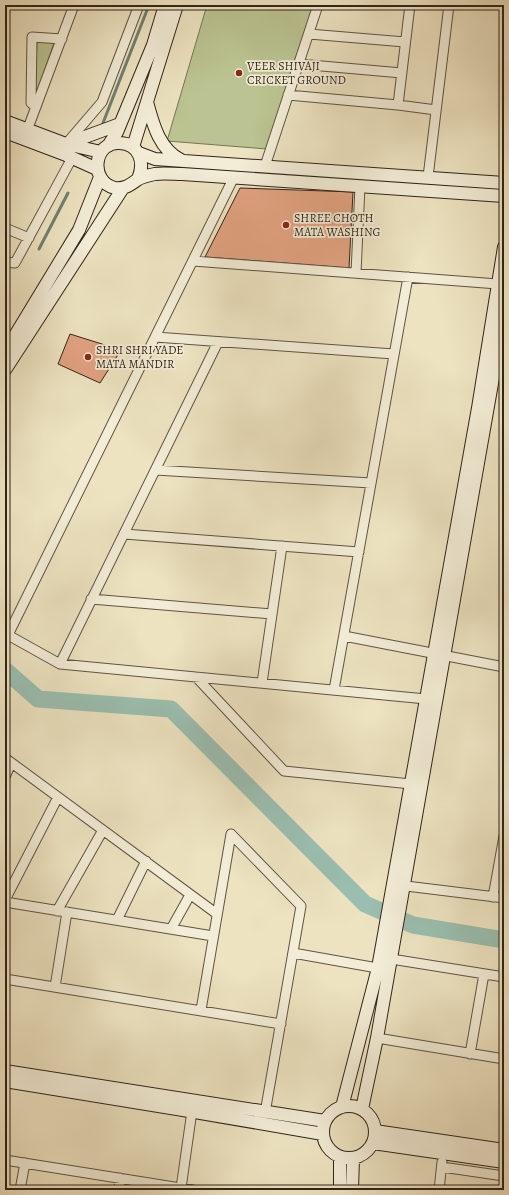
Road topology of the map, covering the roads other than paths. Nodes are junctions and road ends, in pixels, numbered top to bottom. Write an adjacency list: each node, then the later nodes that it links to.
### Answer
1 (74, 5): 9 (street)
2 (139, 5): 22 (street)
3 (165, 5): 19 (street)
4 (177, 5): 14 (street)
5 (318, 5): 8 (street)
6 (410, 5): 10 (street)
7 (449, 5): 17 (street)
8 (309, 34): 10 (street); 11 (street)
9 (62, 39): 16 (street); 16 (street)
10 (406, 42): 12 (street)
11 (299, 64): 12 (street); 13 (street)
12 (402, 73): 15 (street)
13 (288, 95): 15 (street); 27 (street)
14 (147, 102): 24 (street); 26 (street)
15 (398, 105): 17 (street)
16 (36, 107): 20 (street)
17 (436, 110): 29 (street)
18 (5, 121): 20 (street)
19 (120, 124): 22 (street); 23 (street)
20 (28, 128): 22 (street)
21 (5, 132): 25 (street)
22 (66, 144): 23 (street); 25 (street)
23 (104, 149): 24 (street); 28 (street)
24 (136, 150): 26 (street); 31 (street)
25 (72, 158): 28 (street); 37 (street)
26 (181, 160): 27 (street)
27 (265, 166): 29 (street)
28 (98, 173): 34 (street); 48 (street)
29 (428, 177): 32 (street)
30 (234, 178): 31 (street); 33 (street); 39 (street)
31 (138, 179): 34 (street)
32 (504, 183)
33 (360, 186): 35 (street); 41 (street)
34 (123, 188): 50 (street)
35 (504, 196)
36 (5, 228): 37 (street)
37 (29, 238): 40 (street)
38 (504, 247): 43 (street)
39 (192, 261): 41 (street); 45 (street)
40 (6, 264)
41 (356, 273): 42 (street)
42 (408, 277): 43 (street); 49 (street)
43 (498, 284): 46 (street)
44 (504, 315): 46 (street)
45 (155, 337): 47 (street); 59 (street)
46 (498, 337): 60 (street)
47 (218, 342): 49 (street); 51 (street)
48 (5, 352)
49 (394, 354): 52 (street)
50 (5, 370)
51 (155, 470): 52 (street); 53 (street)
52 (371, 483): 55 (street)
53 (124, 534): 54 (street); 56 (street)
54 (282, 546): 55 (street); 57 (street)
55 (359, 552): 58 (street)
56 (91, 600): 57 (street); 61 (street)
57 (272, 614): 64 (street)
58 (344, 636): 60 (street); 65 (street)
59 (6, 639): 61 (street)
60 (440, 654): 62 (street); 66 (street); 74 (street)
61 (60, 664): 63 (street)
62 (504, 667)
63 (196, 677): 64 (street); 69 (street)
64 (262, 683): 65 (street)
65 (334, 690): 66 (street)
66 (426, 699): 69 (street)
67 (8, 760): 68 (street); 70 (street)
68 (5, 777)
69 (411, 784): 74 (street)
70 (58, 797): 71 (street); 78 (street)
71 (103, 830): 73 (street); 79 (street)
72 (504, 836): 76 (street)
73 (146, 862): 75 (street); 82 (street)
74 (398, 888): 76 (street); 86 (street)
75 (190, 894): 81 (street); 83 (street)
76 (493, 897): 77 (street)
77 (504, 898)
78 (5, 901): 79 (street)
79 (57, 911): 80 (street)
80 (68, 912): 82 (street); 90 (street)
81 (217, 914): 84 (street); 85 (street)
82 (117, 920): 83 (street)
83 (171, 929): 84 (street)
84 (213, 936): 91 (street)
85 (294, 953): 86 (street); 92 (street)
86 (386, 959): 87 (street); 93 (street); 98 (street)
87 (484, 974): 88 (street); 94 (street)
88 (504, 978)
89 (5, 979): 90 (street)
90 (55, 987): 91 (street)
91 (200, 1010): 92 (street)
92 (281, 1024): 101 (street)
93 (377, 1038): 94 (street); 99 (street)
94 (470, 1054): 95 (street)
95 (504, 1059)
96 (5, 1070): 101 (street)
97 (5, 1082): 100 (street)
98 (342, 1107): 99 (street); 102 (street)
99 (362, 1109): 103 (street)
100 (192, 1111): 104 (street); 116 (street)
101 (265, 1113): 102 (street)
102 (325, 1121): 104 (street)
103 (375, 1131): 105 (street); 106 (street)
104 (323, 1134): 108 (street)
105 (372, 1143): 107 (street); 109 (street)
106 (504, 1150)
107 (444, 1152): 111 (street); 113 (street)
108 (340, 1157): 109 (street); 120 (street)
109 (353, 1158): 121 (street)
110 (5, 1160): 112 (street)
111 (504, 1162)
112 (25, 1163): 115 (street); 117 (street)
113 (442, 1166): 114 (street); 122 (street)
114 (504, 1176)
115 (120, 1178): 116 (street); 118 (street)
116 (181, 1188): 119 (street)
117 (20, 1190)
118 (119, 1190)
119 (192, 1190)
120 (340, 1190)
121 (352, 1190)
122 (439, 1190)

